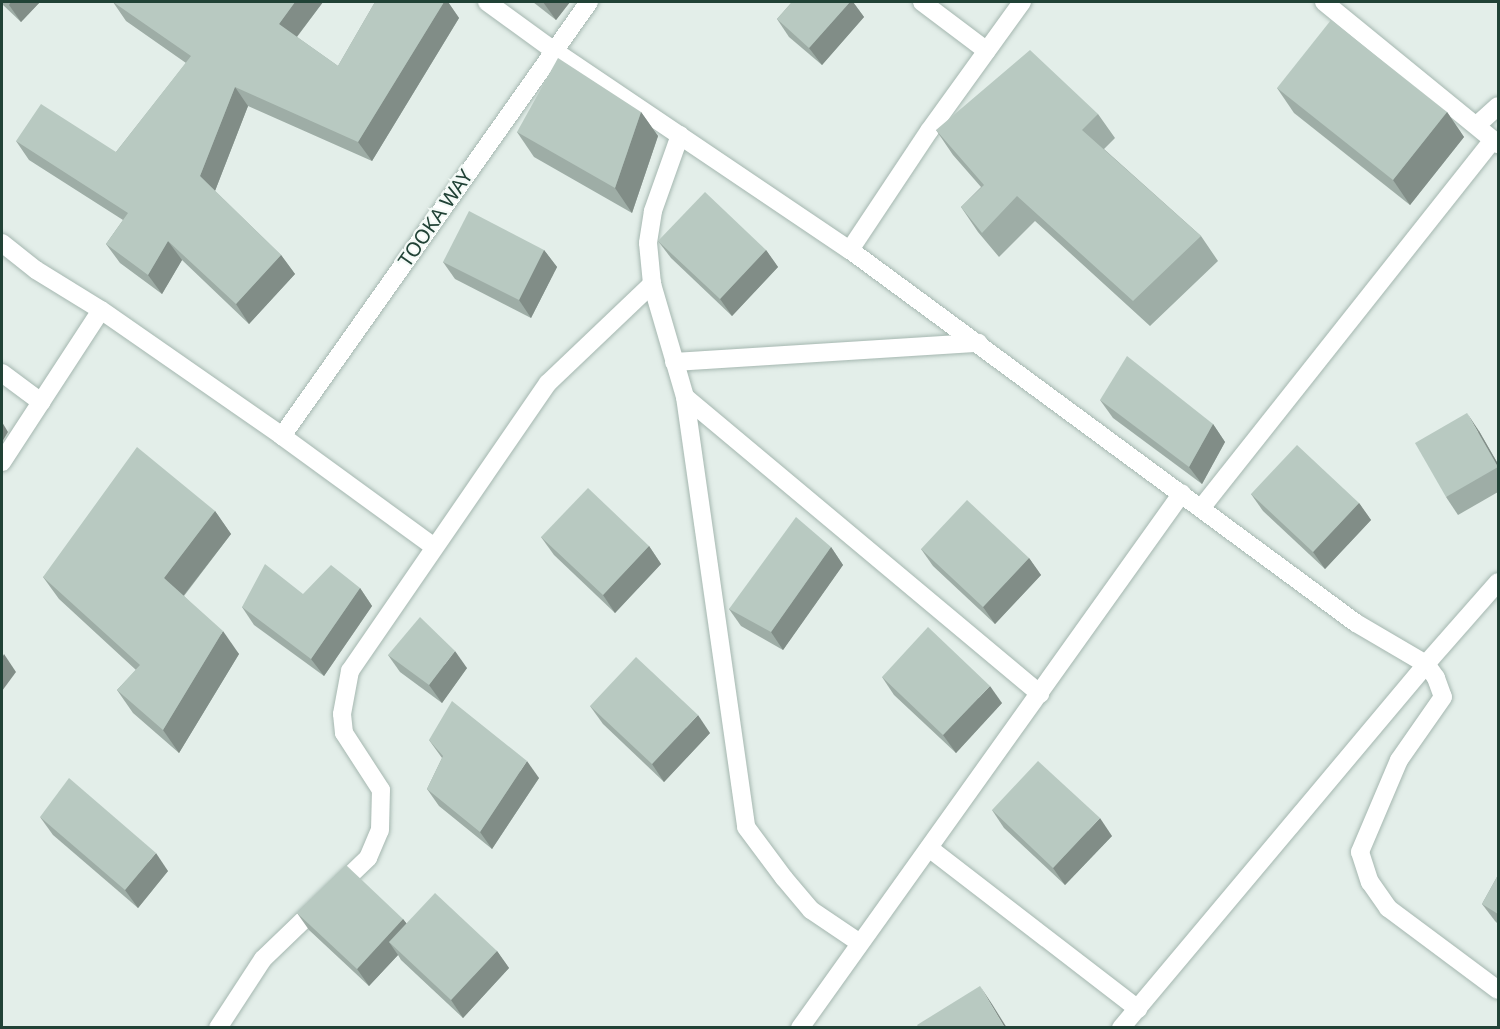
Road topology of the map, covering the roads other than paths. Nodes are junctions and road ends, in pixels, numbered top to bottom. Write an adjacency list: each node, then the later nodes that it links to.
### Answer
1 (487, 2): 6 (street)
2 (589, 2): 6 (street, TOOKA WAY)
3 (922, 2): 7 (street)
4 (1022, 2): 7 (street)
5 (1324, 2): 9 (street)
6 (553, 50): 10 (street); 21 (street, TOOKA WAY)
7 (987, 51): 13 (street)
8 (1498, 106): 9 (street)
9 (1477, 125): 11 (street)
10 (680, 135): 13 (street); 14 (street)
11 (1496, 142): 24 (street)
12 (2, 243): 15 (street)
13 (850, 250): 16 (street)
14 (651, 284): 17 (street); 25 (street)
15 (101, 310): 20 (street); 21 (street)
16 (978, 343): 17 (street); 23 (street)
17 (674, 362): 19 (street)
18 (2, 373): 20 (street)
19 (685, 397): 28 (street); 30 (street)
20 (41, 402): 22 (street)
21 (282, 436): 25 (street)
22 (2, 462)
23 (1182, 493): 24 (street); 28 (street)
24 (1202, 507): 27 (street)
25 (434, 547): 33 (street)
26 (1498, 582): 27 (street)
27 (1426, 664): 31 (street); 32 (street)
28 (1040, 694): 29 (street)
29 (929, 848): 30 (street); 32 (street)
30 (860, 944): 34 (street)
31 (1498, 990)
32 (1138, 1009): 35 (street)
33 (218, 1028)
34 (800, 1028)
35 (1121, 1028)

